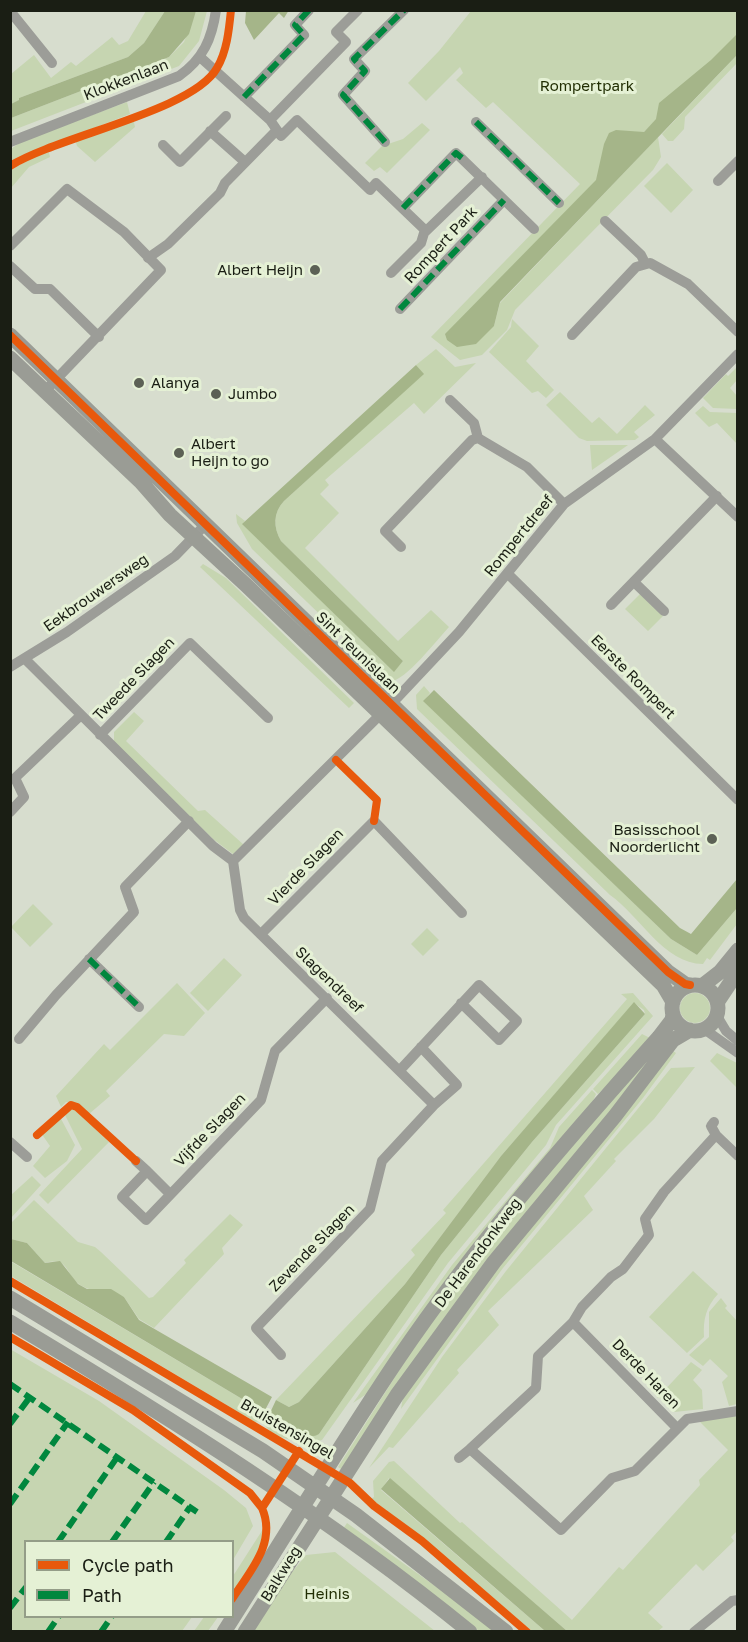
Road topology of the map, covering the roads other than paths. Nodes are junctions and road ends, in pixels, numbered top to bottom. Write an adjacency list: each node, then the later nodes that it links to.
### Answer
1 (216, 10): 6 (street, Klokkenlaan)
2 (309, 10): 8 (street)
3 (357, 10): 10 (street)
4 (404, 10): 15 (street)
5 (10, 11): 7 (street)
6 (200, 57): 8 (street); 14 (street, Klokkenlaan)
7 (52, 63)
8 (244, 97): 10 (street)
9 (225, 116): 13 (street)
10 (270, 120): 12 (street)
11 (476, 122): 22 (street)
12 (277, 130): 18 (street, Rompert Park); 23 (street, Rompert Park)
13 (210, 131): 16 (street); 18 (street)
14 (10, 142)
15 (385, 142)
16 (163, 145)
17 (738, 161): 20 (street)
18 (245, 162): 28 (street, Rompert Park)
19 (482, 177): 21 (street); 23 (street); 26 (street, Rompert Park)
20 (718, 181)
21 (504, 200): 25 (street); 32 (street, Rompert Park)
22 (559, 203)
23 (403, 208): 26 (street, Rompert Park)
24 (605, 222): 29 (street)
25 (534, 229)
26 (426, 231): 31 (street, Rompert Park)
27 (10, 246): 28 (street)
28 (148, 258): 36 (street)
29 (645, 263): 33 (street); 35 (street)
30 (10, 266): 36 (street)
31 (391, 273)
32 (400, 309)
33 (738, 332)
34 (10, 334): 39 (main road, Sint Teunislaan)
35 (572, 334)
36 (99, 337): 39 (street)
37 (738, 354): 43 (street, Rompertdreef)
38 (10, 358): 40 (main road, Sint Teunislaan)
39 (56, 380): 40 (street); 47 (main road, Sint Teunislaan)
40 (44, 392): 48 (main road, Sint Teunislaan)
41 (450, 400): 42 (street)
42 (478, 438): 45 (street); 49 (street)
43 (655, 438): 44 (street); 45 (street, Rompertdreef)
44 (717, 496): 46 (street); 51 (street)
45 (564, 504): 50 (street, Rompertdreef)
46 (738, 517)
47 (206, 525): 48 (street, Eekbrouwersweg); 56 (main road, Sint Teunislaan)
48 (193, 537): 54 (street, Eekbrouwersweg); 56 (main road, Sint Teunislaan)
49 (401, 547)
50 (508, 574): 56 (street, Rompertdreef); 60 (street, Eerste Rompert)
51 (634, 582): 52 (street); 53 (street)
52 (611, 605)
53 (664, 611)
54 (25, 659): 55 (street, Eekbrouwersweg); 57 (street)
55 (10, 667)
56 (386, 710): 63 (street); 69 (main road, Sint Teunislaan); 73 (main road, Sint Teunislaan)
57 (80, 716): 59 (street); 61 (street)
58 (268, 718): 59 (street, Tweede Slagen)
59 (100, 735): 62 (street)
60 (738, 800)
61 (10, 812)
62 (189, 821): 63 (street); 67 (street)
63 (233, 861): 65 (street, Slagendreef)
64 (462, 914): 65 (street, Vierde Slagen)
65 (261, 934): 70 (street, Slagendreef)
66 (738, 950): 69 (main road)
67 (89, 959): 72 (street); 76 (street)
68 (738, 971): 74 (main road)
69 (696, 985): 73 (main road); 74 (main road)
70 (327, 998): 80 (street, Slagendreef); 89 (street, Vijfde Slagen)
71 (461, 1003): 71 (street); 78 (street)
72 (140, 1007)
73 (673, 1008): 75 (main road); 98 (main road, De Harendonkweg)
74 (718, 1008): 75 (main road); 77 (street)
75 (697, 1030): 79 (street); 99 (main road, De Harendonkweg)
76 (19, 1039)
77 (738, 1041)
78 (421, 1047): 80 (street); 81 (street, Zevende Slagen)
79 (738, 1053)
80 (401, 1069): 81 (street, Slagendreef)
81 (434, 1105): 93 (street, Zevende Slagen)
82 (714, 1122): 83 (street)
83 (716, 1135): 85 (street); 92 (street)
84 (10, 1142): 86 (street)
85 (738, 1156)
86 (27, 1157)
87 (136, 1161): 88 (street)
88 (147, 1171): 89 (street); 89 (street, Vijfde Slagen)
89 (170, 1194)
90 (10, 1298): 98 (main road, Bruistensingel)
91 (10, 1322): 100 (main road)
92 (573, 1322): 95 (street, Derde Haren); 96 (street)
93 (281, 1355)
94 (738, 1411): 95 (street)
95 (677, 1428): 96 (street, Derde Haren)
96 (470, 1449): 97 (street)
97 (459, 1458)
98 (316, 1487): 99 (main road, Bruistensingel); 100 (main road, De Harendonkweg)
99 (330, 1497): 101 (main road, De Harendonkweg); 108 (main road, Bruistensingel)
100 (303, 1508): 101 (main road); 103 (main road, Balkweg)
101 (317, 1517): 106 (main road, Balkweg); 107 (main road)
102 (738, 1600): 109 (street)
103 (234, 1616)
104 (233, 1618): 105 (main road, Balkweg)
105 (224, 1632)
106 (245, 1632)
107 (470, 1632)
108 (506, 1632)
109 (694, 1632)

